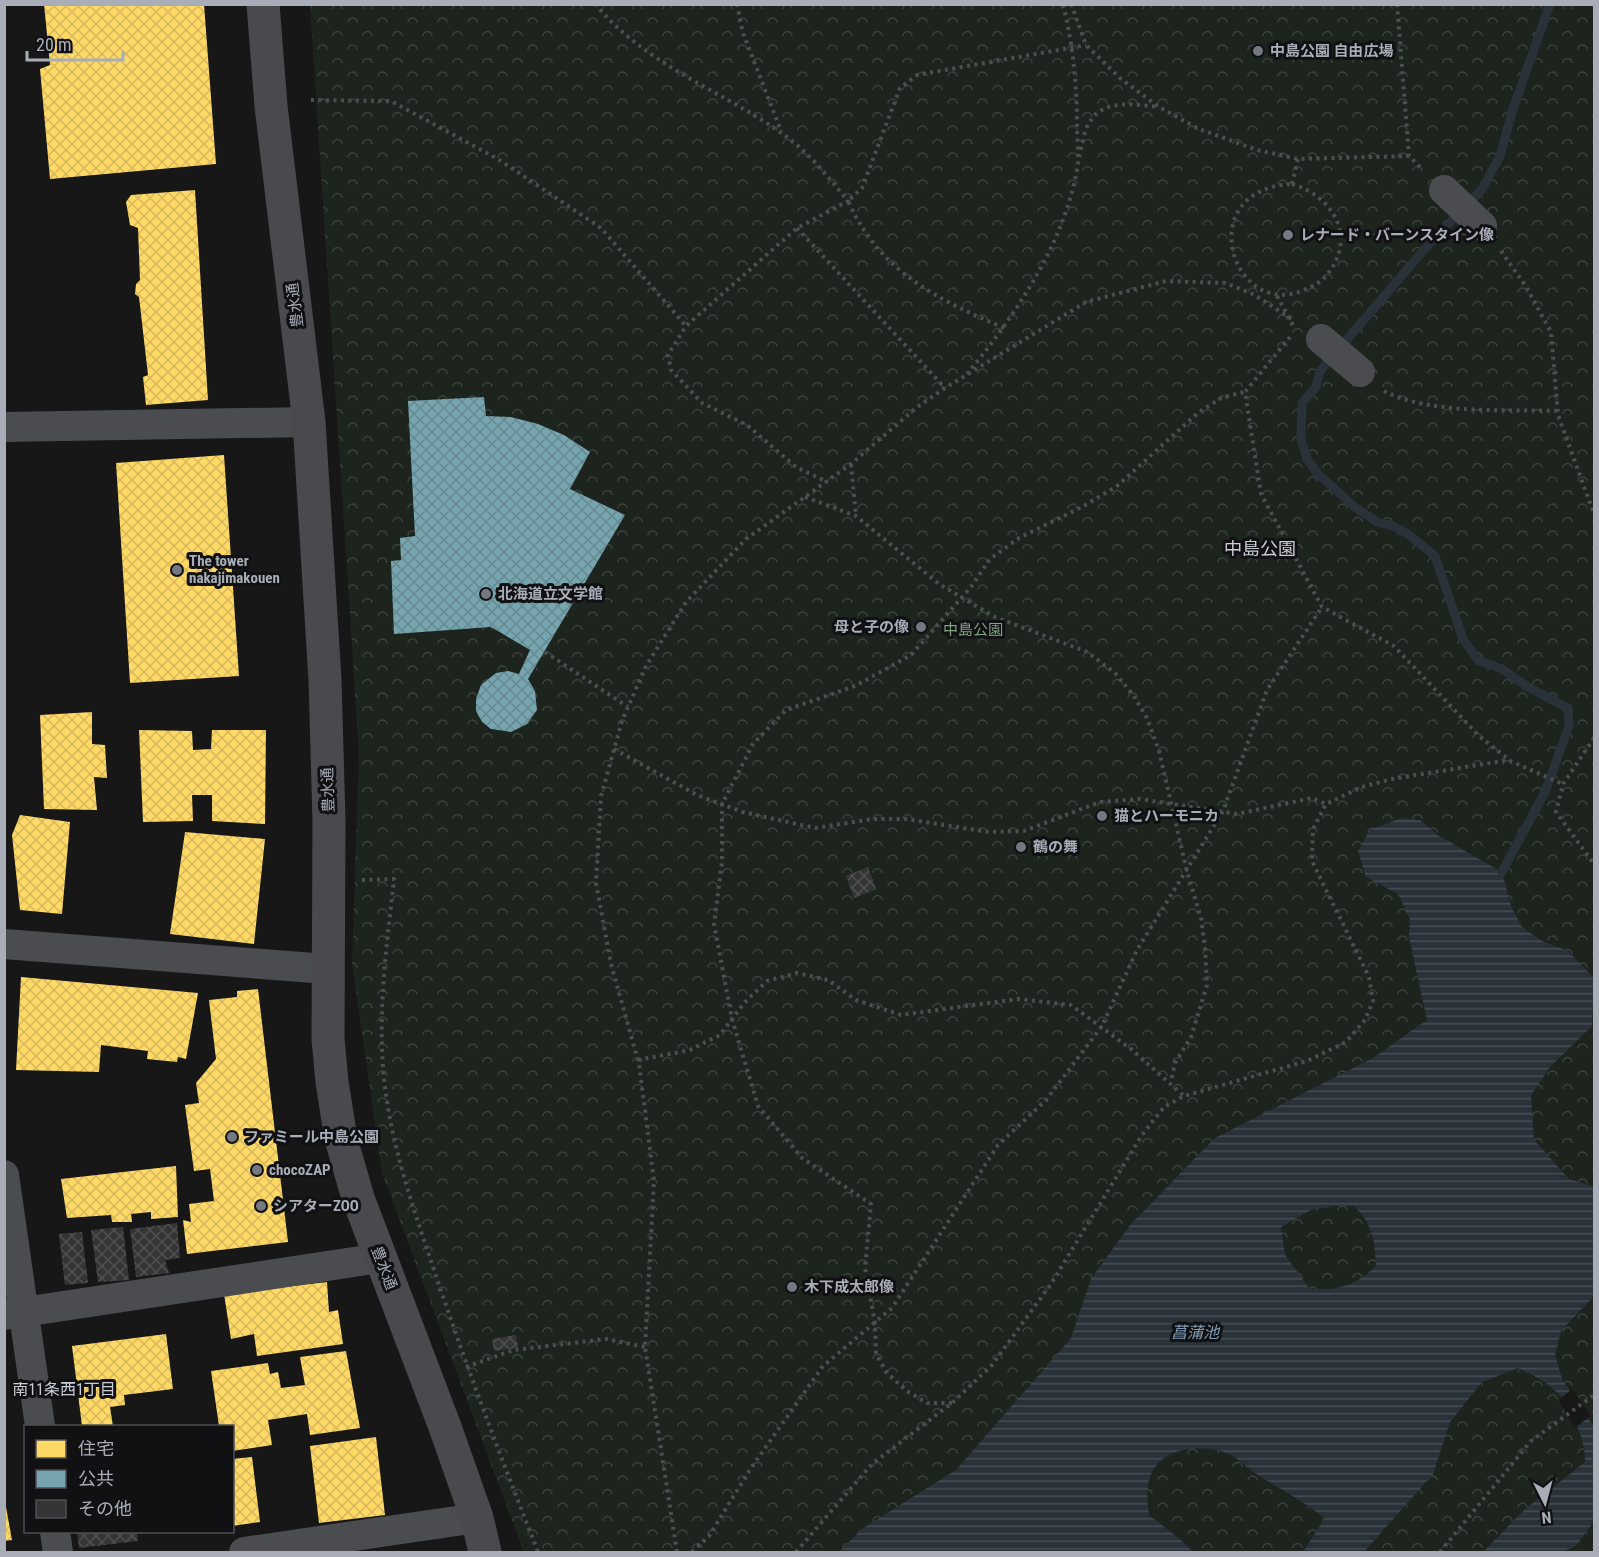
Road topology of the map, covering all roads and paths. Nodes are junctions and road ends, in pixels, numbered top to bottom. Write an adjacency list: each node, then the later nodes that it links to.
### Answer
1 (263, 4): 30 (street, 豊水通)
2 (596, 4): 11 (path)
3 (737, 4): 11 (path)
4 (1063, 4): 8 (path)
5 (1071, 4): 7 (path)
6 (1397, 4): 12 (path)
7 (1086, 45): 8 (path); 10 (path)
8 (1074, 47): 14 (path); 17 (path)
9 (311, 100): 22 (path)
10 (1159, 107): 13 (path); 14 (path)
11 (781, 133): 17 (path)
12 (1409, 156): 13 (path); 16 (path)
13 (1298, 159): 15 (path)
14 (1078, 160): 23 (path)
15 (1292, 184): 20 (path); 20 (path)
16 (1444, 190): 18 (street)
17 (848, 201): 19 (path); 23 (path)
18 (1482, 226): 29 (path)
19 (797, 228): 22 (path); 27 (path)
20 (1277, 296): 21 (path)
21 (1288, 316): 24 (path); 26 (path); 28 (path)
22 (686, 326): 33 (path)
23 (1004, 328): 26 (path)
24 (1321, 339): 25 (street)
25 (1360, 372): 29 (path)
26 (964, 377): 27 (path)
27 (945, 388): 32 (path)
28 (1245, 392): 37 (path); 38 (path)
29 (1558, 411): 35 (path)
30 (309, 422): 31 (street); 53 (street, 豊水通)
31 (4, 427)
32 (851, 464): 33 (path); 36 (path)
33 (827, 482): 34 (path)
34 (805, 497): 36 (path); 40 (path)
35 (1594, 514)
36 (856, 516): 37 (path)
37 (962, 596): 45 (path); 46 (path)
38 (1322, 607): 43 (path); 48 (path)
39 (545, 652): 40 (path)
40 (628, 707): 42 (path)
41 (1594, 738): 44 (path)
42 (614, 749): 45 (path); 56 (path)
43 (1508, 760): 44 (path); 47 (path)
44 (1563, 784): 49 (path)
45 (722, 804): 46 (path); 54 (path)
46 (1171, 804): 48 (path); 50 (path)
47 (1326, 804): 48 (path); 58 (path)
48 (1223, 811): 50 (path)
49 (1594, 864)
50 (1187, 872): 55 (path); 57 (path)
51 (360, 880): 64 (path)
52 (4, 944): 53 (street)
53 (327, 969): 60 (street, 豊水通)
54 (732, 1018): 55 (path); 56 (path); 62 (path)
55 (1102, 1026): 57 (path); 62 (path)
56 (638, 1060): 63 (path)
57 (1171, 1082): 58 (path)
58 (1184, 1096): 66 (path)
59 (4, 1175): 61 (street)
60 (380, 1258): 61 (street); 68 (street, 豊水通)
61 (14, 1314): 67 (street)
62 (875, 1323): 66 (path); 75 (path)
63 (645, 1347): 64 (path); 74 (path)
64 (466, 1367): 73 (path)
65 (1594, 1395): 77 (path)
66 (952, 1404): 76 (path)
67 (40, 1425)
68 (477, 1518): 71 (street); 72 (street, 豊水通)
69 (55, 1533): 70 (street)
70 (58, 1552)
71 (244, 1552)
72 (486, 1552)
73 (538, 1552)
74 (677, 1552)
75 (692, 1552)
76 (796, 1552)
77 (1440, 1552)

